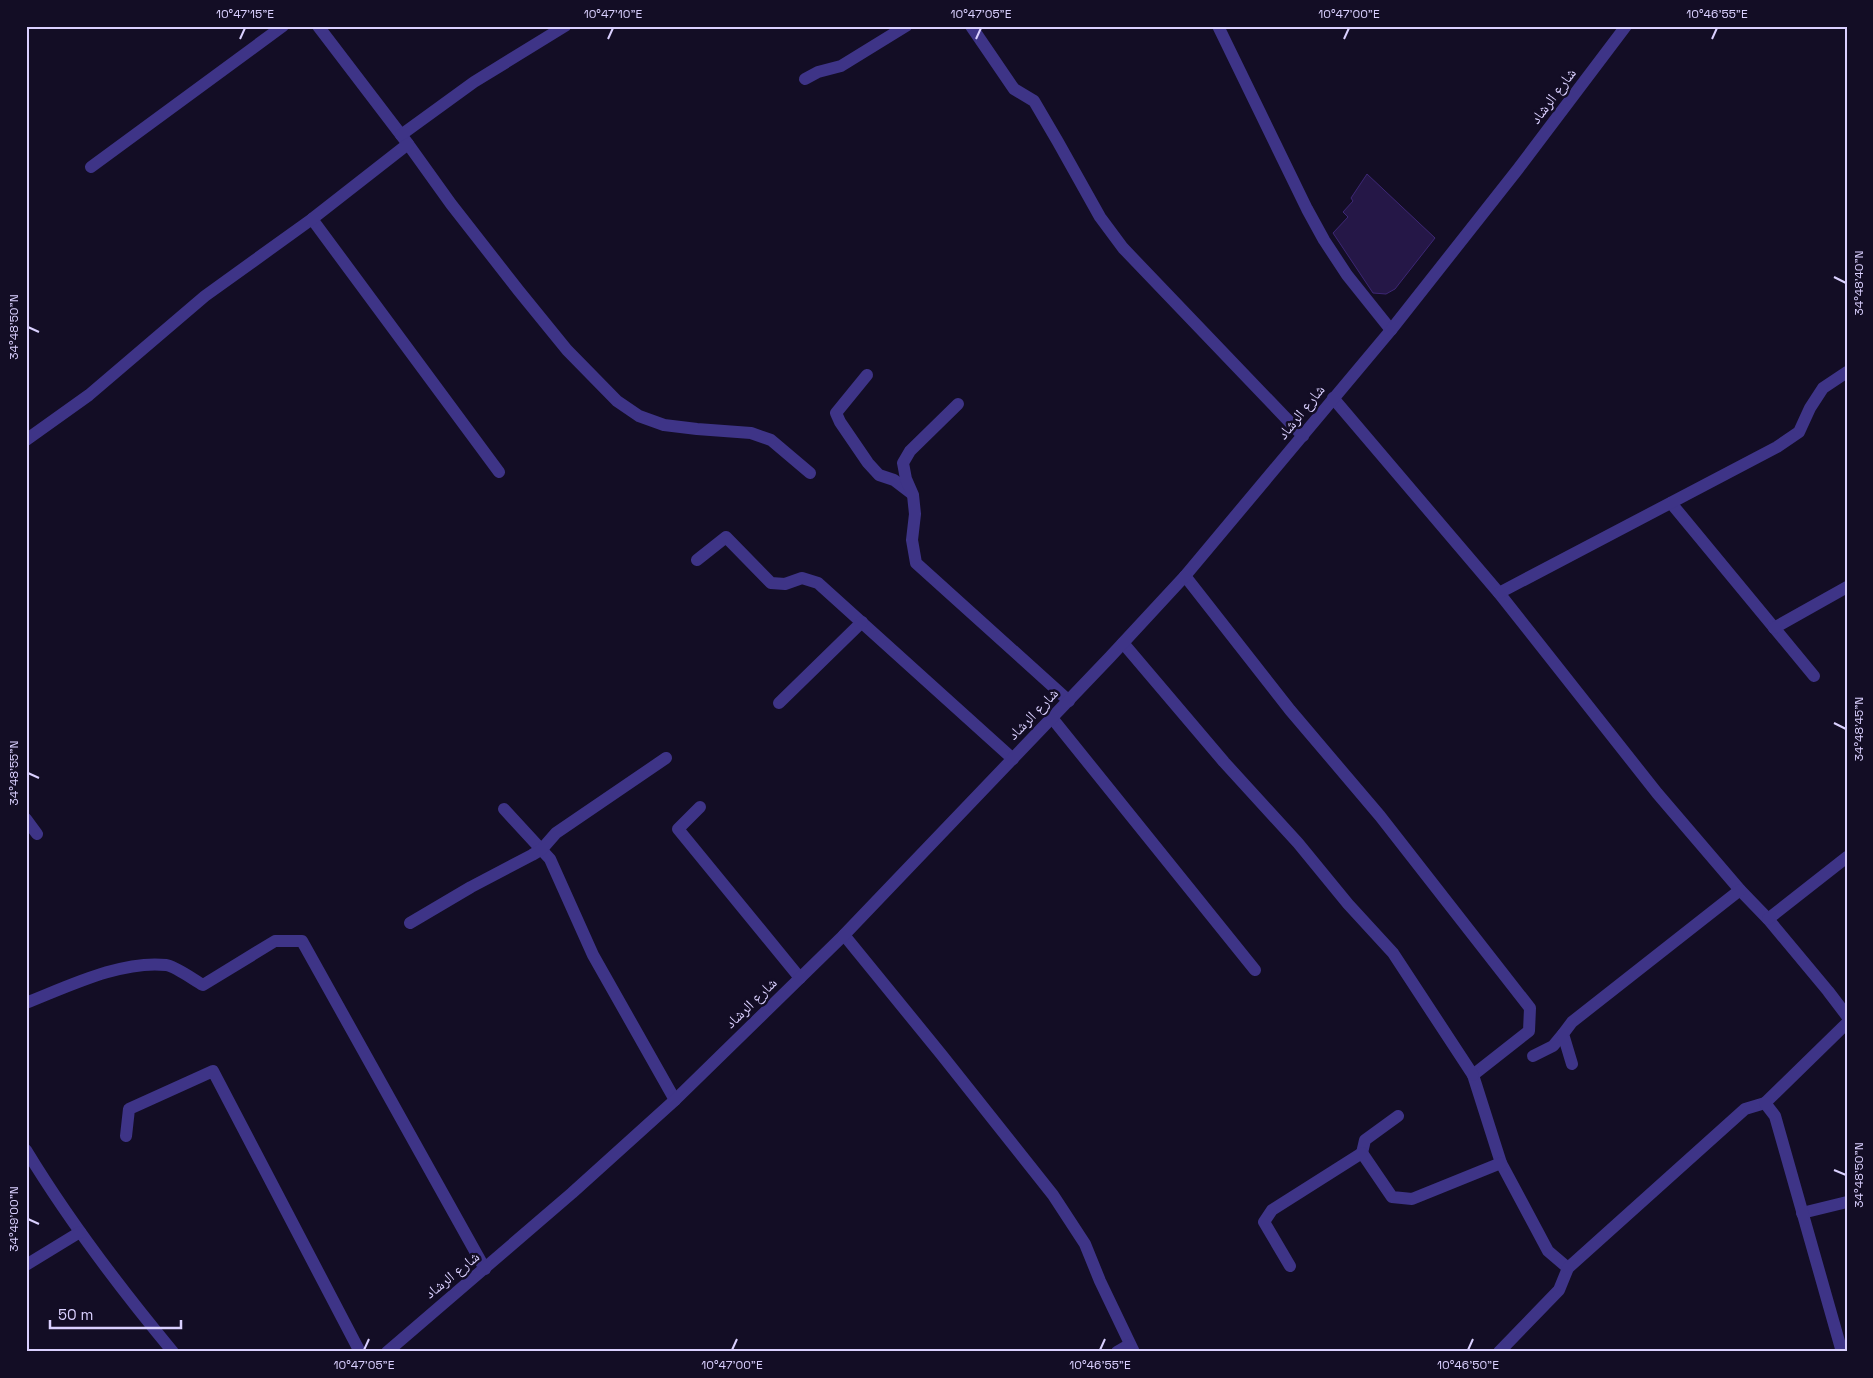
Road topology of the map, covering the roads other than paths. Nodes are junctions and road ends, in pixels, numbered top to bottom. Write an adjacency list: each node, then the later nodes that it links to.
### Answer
1 (283, 26): 10 (street)
2 (318, 26): 9 (street)
3 (565, 26): 9 (street)
4 (906, 26): 8 (street)
5 (971, 26): 17 (street)
6 (1218, 26): 12 (street)
7 (1626, 26): 12 (street, شارع الرشاد)
8 (805, 79)
9 (404, 140): 11 (street); 20 (street)
10 (91, 167)
11 (312, 219): 18 (street); 19 (street)
12 (1390, 330): 15 (street, شارع الرشاد)
13 (1847, 372): 22 (street)
14 (867, 375): 21 (street)
15 (1333, 398): 17 (street, شارع الرشاد); 26 (street)
16 (958, 404): 21 (street)
17 (1303, 436): 24 (street, شارع الرشاد)
18 (26, 440)
19 (499, 472)
20 (810, 474)
21 (912, 495): 31 (street)
22 (1671, 503): 26 (street); 28 (street)
23 (697, 560): 27 (street)
24 (1185, 576): 29 (street, شارع الرشاد); 54 (street)
25 (1847, 587): 28 (street)
26 (1499, 593): 42 (street)
27 (862, 622): 32 (street); 35 (street)
28 (1774, 628): 30 (street)
29 (1123, 643): 31 (street, شارع الرشاد); 54 (street)
30 (1814, 676)
31 (1069, 700): 33 (street, شارع الرشاد)
32 (779, 703)
33 (1052, 718): 35 (street, شارع الرشاد); 46 (street)
34 (666, 758): 40 (street)
35 (1013, 759): 45 (street, شارع الرشاد)
36 (700, 807): 47 (street)
37 (504, 808): 40 (street)
38 (26, 819): 39 (street)
39 (37, 834)
40 (542, 849): 44 (street); 55 (street)
41 (1847, 857): 43 (street)
42 (1740, 890): 43 (street); 51 (street)
43 (1768, 920): 49 (street)
44 (410, 922)
45 (844, 935): 47 (street, شارع الرشاد); 69 (street)
46 (1255, 970)
47 (800, 978): 55 (street, شارع الرشاد)
48 (26, 1003): 68 (street)
49 (1847, 1016)
50 (1847, 1023): 56 (street)
51 (1563, 1034): 52 (street); 53 (street)
52 (1533, 1056)
53 (1572, 1064)
54 (1473, 1075): 61 (street)
55 (675, 1100): 68 (street, شارع الرشاد)
56 (1765, 1103): 63 (street); 67 (street)
57 (1398, 1116): 60 (street)
58 (126, 1136): 72 (street)
59 (26, 1150): 64 (street)
60 (1362, 1153): 61 (street); 66 (street)
61 (1501, 1163): 67 (street)
62 (1847, 1202): 63 (street)
63 (1802, 1213): 70 (street)
64 (80, 1232): 65 (street); 71 (street)
65 (26, 1265)
66 (1290, 1266)
67 (1568, 1268): 75 (street)
68 (485, 1269): 73 (street, شارع الرشاد)
69 (1132, 1348): 74 (street)
70 (1838, 1350)
71 (172, 1352)
72 (360, 1352)
73 (387, 1352)
74 (1117, 1352)
75 (1499, 1352)

